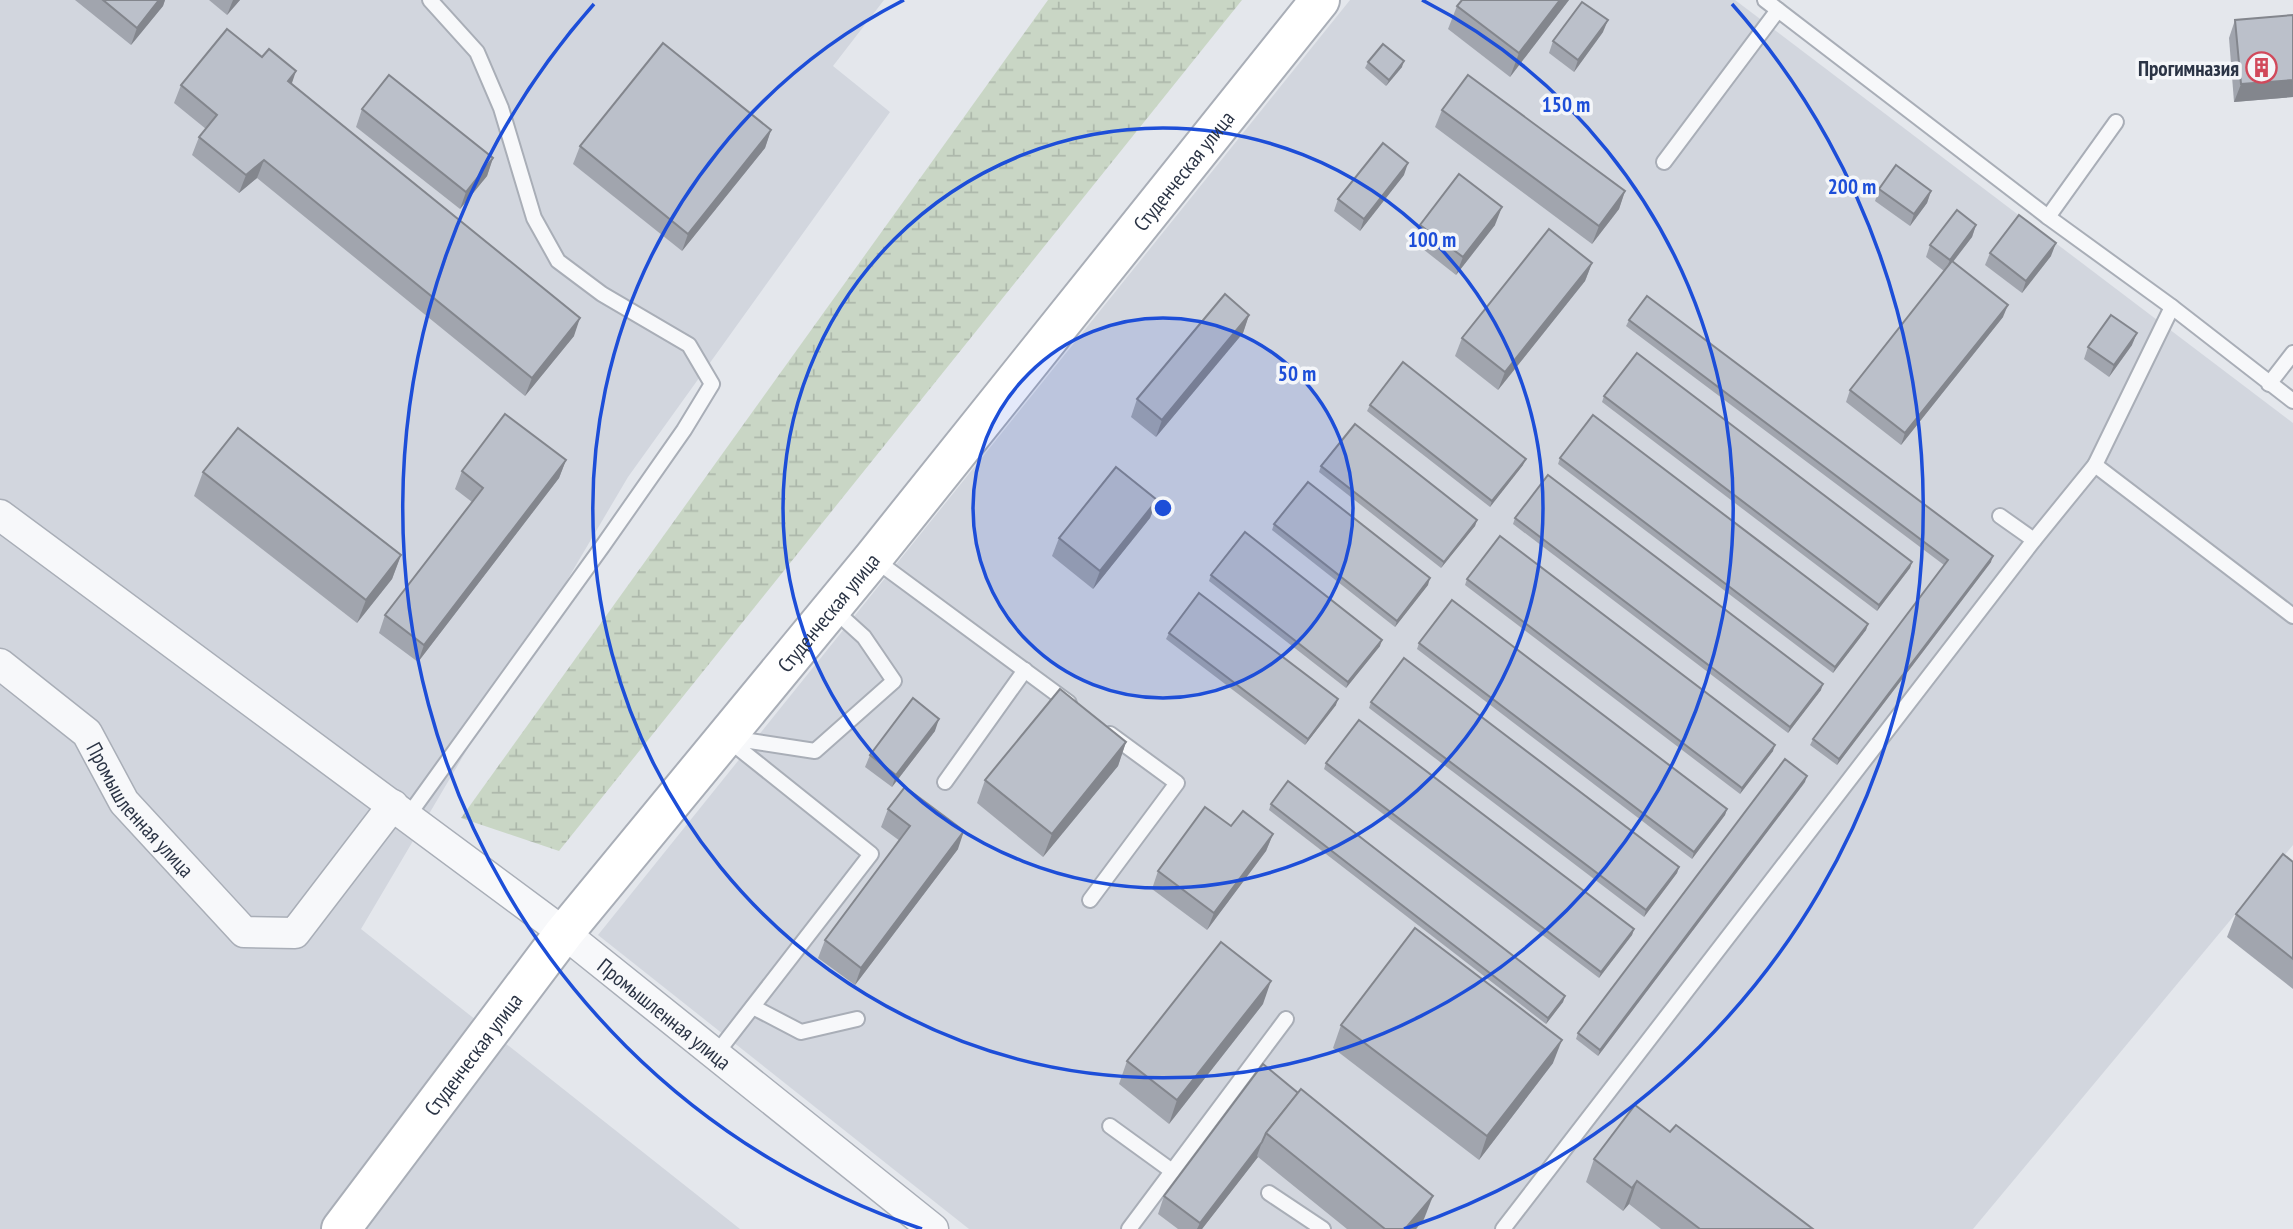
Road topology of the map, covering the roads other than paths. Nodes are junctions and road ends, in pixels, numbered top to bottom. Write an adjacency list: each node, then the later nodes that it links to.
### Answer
1 (430, 0): 25 (lane)
2 (1320, 0): 16 (main road, Студенческая улица)
3 (1765, 0): 4 (lane)
4 (1778, 10): 6 (lane); 7 (lane)
5 (2116, 121): 7 (lane)
6 (1664, 162)
7 (2048, 217): 8 (lane)
8 (2172, 307): 10 (lane); 12 (lane)
9 (2293, 353): 10 (lane)
10 (2269, 384): 11 (lane)
11 (2293, 401)
12 (2095, 465): 15 (lane); 18 (lane)
13 (0, 515): 25 (street, Промышленная улица)
14 (2000, 516): 15 (lane)
15 (2034, 540): 39 (lane)
16 (873, 558): 17 (main road, Студенческая улица); 20 (lane)
17 (832, 608): 23 (main road, Студенческая улица); 23 (lane)
18 (2293, 616)
19 (0, 664): 25 (street, Промышленная улица)
20 (1024, 670): 21 (lane); 24 (lane)
21 (1079, 710)
22 (1101, 727): 26 (lane)
23 (725, 737): 27 (main road, Студенческая улица); 28 (lane)
24 (945, 782)
25 (400, 810): 27 (street, Промышленная улица)
26 (1090, 900)
27 (564, 933): 31 (street, Промышленная улица); 36 (main road, Студенческая улица)
28 (753, 1007): 29 (lane); 31 (lane)
29 (857, 1019)
30 (1286, 1019): 33 (lane)
31 (716, 1054): 37 (street, Промышленная улица)
32 (1110, 1126): 33 (lane)
33 (1172, 1171): 38 (lane)
34 (1269, 1193): 35 (lane)
35 (1321, 1228)
36 (341, 1229)
37 (933, 1229)
38 (1129, 1229)
39 (1503, 1229)

